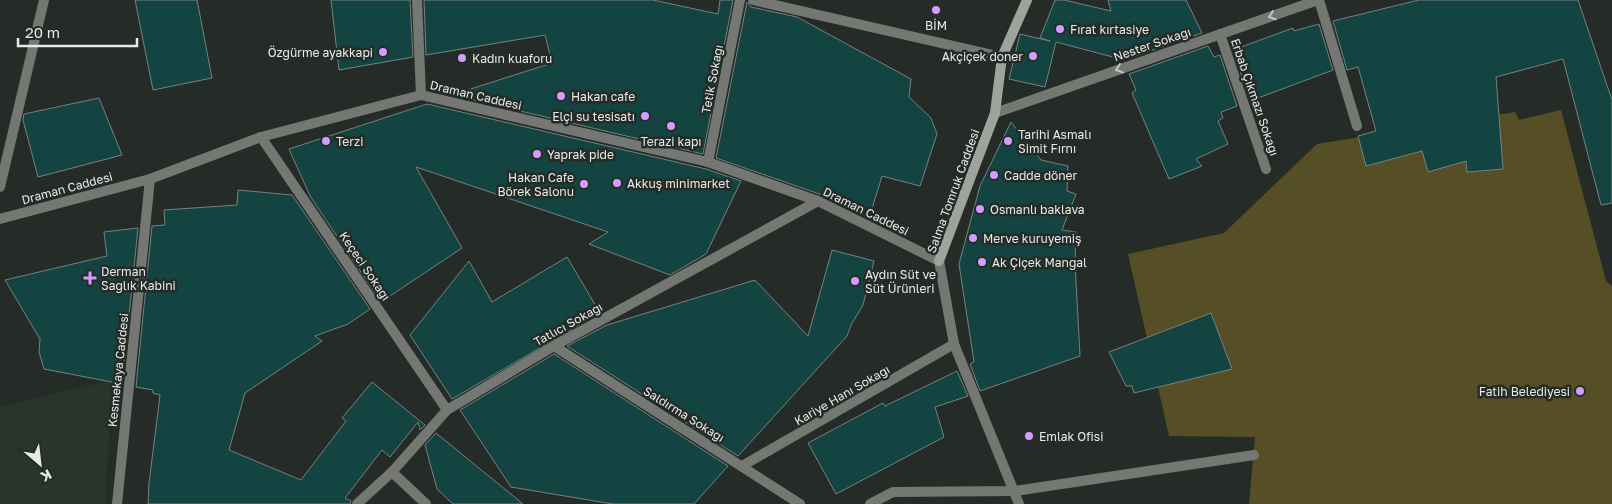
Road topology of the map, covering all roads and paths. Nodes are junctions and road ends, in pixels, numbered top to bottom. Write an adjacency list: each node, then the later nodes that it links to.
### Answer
1 (44, 0): 16 (street)
2 (417, 0): 9 (street)
3 (740, 0): 13 (street, Tetik Sokağı)
4 (753, 0): 8 (street)
5 (1027, 0): 8 (main road, Salma Tomruk Caddesi)
6 (1318, 0): 7 (street, Nester Sokağı, one-way to 7); 11 (street)
7 (1220, 34): 10 (street, Nester Sokağı, one-way to 10); 14 (street, Erbab Çıkmazı Sokağı)
8 (1002, 57): 10 (main road, Salma Tomruk Caddesi)
9 (421, 95): 12 (street, Draman Caddesi); 13 (street, Draman Caddesi)
10 (996, 113): 19 (main road, Salma Tomruk Caddesi)
11 (1357, 126)
12 (261, 137): 15 (street, Draman Caddesi); 22 (street, Keçeci Sokağı)
13 (708, 162): 17 (street, Draman Caddesi)
14 (1266, 169)
15 (150, 179): 18 (street, Draman Caddesi); 27 (street, Kesmekaya Caddesi)
16 (0, 188)
17 (818, 201): 19 (street, Draman Caddesi); 21 (street, Tatlıcı Sokağı)
18 (0, 219)
19 (939, 261): 20 (street, Salma Tomruk Caddesi)
20 (954, 344): 24 (street, Kariye Hanı Sokağı); 26 (street, Salma Tomruk Caddesi)
21 (554, 346): 22 (street, Tatlıcı Sokağı); 24 (street, Saldırma Sokağı)
22 (448, 410): 25 (street, Tatlıcı Sokağı)
23 (1254, 455): 26 (street)
24 (742, 466): 30 (street, Saldırma Sokağı)
25 (392, 472): 28 (street, Tatlıcı Sokağı); 29 (street)
26 (1015, 491): 31 (street); 32 (street, Salma Tomruk Caddesi)
27 (118, 504)
28 (357, 504)
29 (426, 504)
30 (800, 504)
31 (870, 504)
32 (1019, 504)

